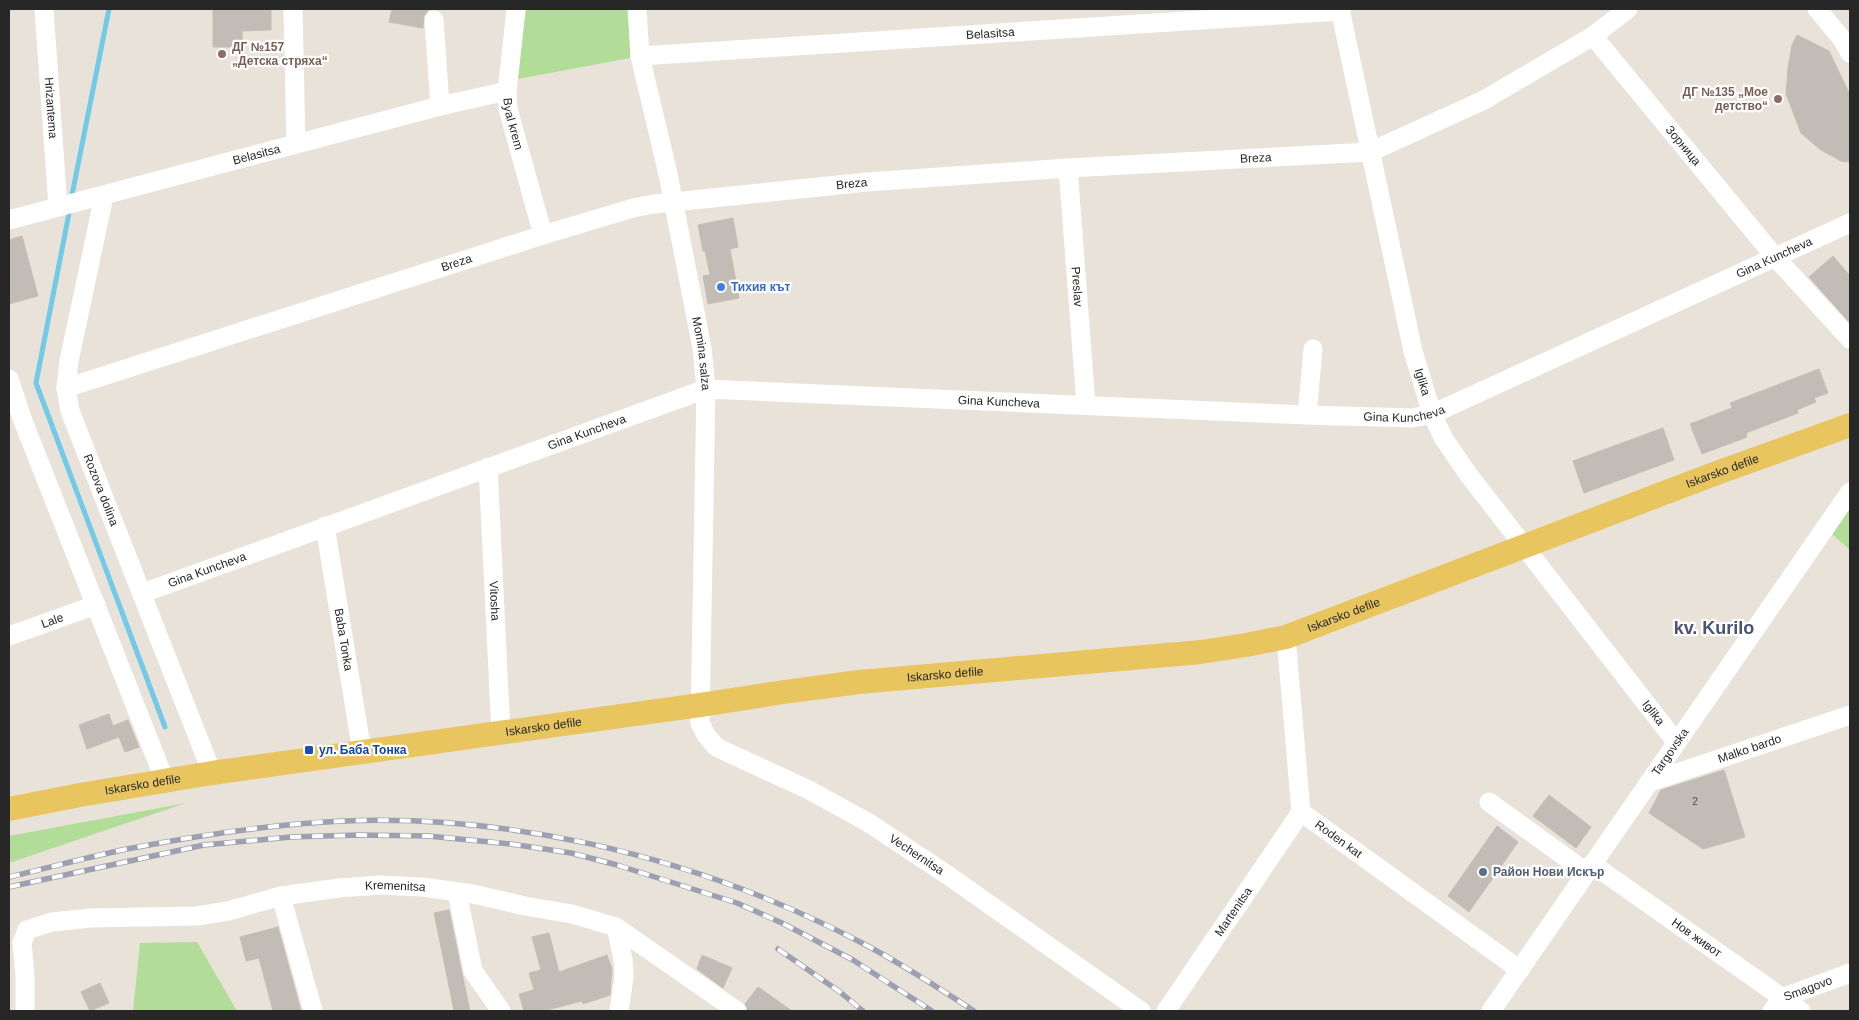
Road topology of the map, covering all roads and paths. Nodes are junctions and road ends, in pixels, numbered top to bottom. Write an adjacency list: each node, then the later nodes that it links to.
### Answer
1 (44, 9): 19 (street, Hrizantema)
2 (293, 9): 14 (street)
3 (516, 9): 12 (street, Byal krem)
4 (637, 9): 11 (street, Momina salza)
5 (1628, 9): 9 (street, Breza)
6 (1818, 9): 10 (street)
7 (1340, 10): 11 (street, Belasitsa); 15 (street, Iglika)
8 (434, 20): 13 (street)
9 (1593, 36): 15 (street, Breza); 23 (street, Зорница)
10 (1850, 52)
11 (640, 56): 18 (street, Momina salza)
12 (506, 91): 13 (street, Belasitsa); 22 (street, Byal krem)
13 (440, 106): 14 (street, Belasitsa)
14 (296, 144): 17 (street, Belasitsa)
15 (1370, 152): 16 (street, Breza); 30 (street, Iglika)
16 (1068, 168): 18 (street, Breza); 29 (street, Preslav)
17 (104, 196): 19 (street, Belasitsa); 27 (street, Rozova dolina)
18 (673, 202): 22 (street, Breza); 28 (street, Momina salza)
19 (58, 207): 20 (street, Belasitsa)
20 (9, 220)
21 (1850, 223): 23 (street, Gina Kuncheva)
22 (543, 235): 27 (street, Breza)
23 (1775, 257): 24 (street, Зорница); 30 (street, Gina Kuncheva)
24 (1850, 339)
25 (1313, 349): 31 (street)
26 (9, 379): 38 (street)
27 (66, 388): 37 (street, Rozova dolina)
28 (706, 390): 29 (street, Gina Kuncheva); 33 (street, Gina Kuncheva); 41 (street, Momina salza)
29 (1086, 405): 31 (street, Gina Kuncheva)
30 (1432, 414): 31 (street, Gina Kuncheva); 36 (street, Iglika)
31 (1307, 415)
32 (1850, 425): 36 (main road, Iskarsko defile)
33 (488, 467): 35 (street, Gina Kuncheva); 43 (street, Vitosha)
34 (1850, 492): 44 (street, Targovska)
35 (325, 526): 37 (street, Gina Kuncheva); 45 (street, Baba Tonka)
36 (1524, 547): 40 (main road, Iskarsko defile); 44 (street, Iglika)
37 (143, 593): 46 (street, Rozova dolina)
38 (96, 605): 39 (street, Lale); 47 (street)
39 (9, 636)
40 (1286, 637): 41 (main road, Iskarsko defile); 51 (street)
41 (700, 705): 43 (main road, Iskarsko defile); 64 (street, Vechernitsa)
42 (1850, 715): 48 (street, Malko bardo)
43 (501, 734): 45 (main road, Iskarsko defile)
44 (1676, 742): 48 (street, Targovska)
45 (362, 752): 46 (main road, Iskarsko defile)
46 (212, 773): 47 (main road, Iskarsko defile)
47 (165, 781): 50 (main road, Iskarsko defile)
48 (1650, 782): 52 (street, Targovska)
49 (1489, 802): 52 (street, Нов живот)
50 (9, 809)
51 (1301, 812): 56 (street, Roden kat); 65 (street, Martenitsa)
52 (1589, 868): 56 (street, Targovska); 58 (street, Нов живот)
53 (457, 892): 54 (street, Kremenitsa); 55 (street, Kremenitsa); 61 (street)
54 (281, 896): 59 (street, Kremenitsa); 60 (street)
55 (616, 927): 62 (street); 63 (street, Kremenitsa)
56 (1520, 970): 66 (street, Targovska)
57 (1850, 973): 58 (street, Smagovo)
58 (1777, 1004): 67 (street, Нов живот)
59 (25, 1011)
60 (313, 1011)
61 (501, 1011)
62 (619, 1011)
63 (737, 1011)
64 (1141, 1011)
65 (1166, 1011)
66 (1491, 1011)
67 (1801, 1011)

